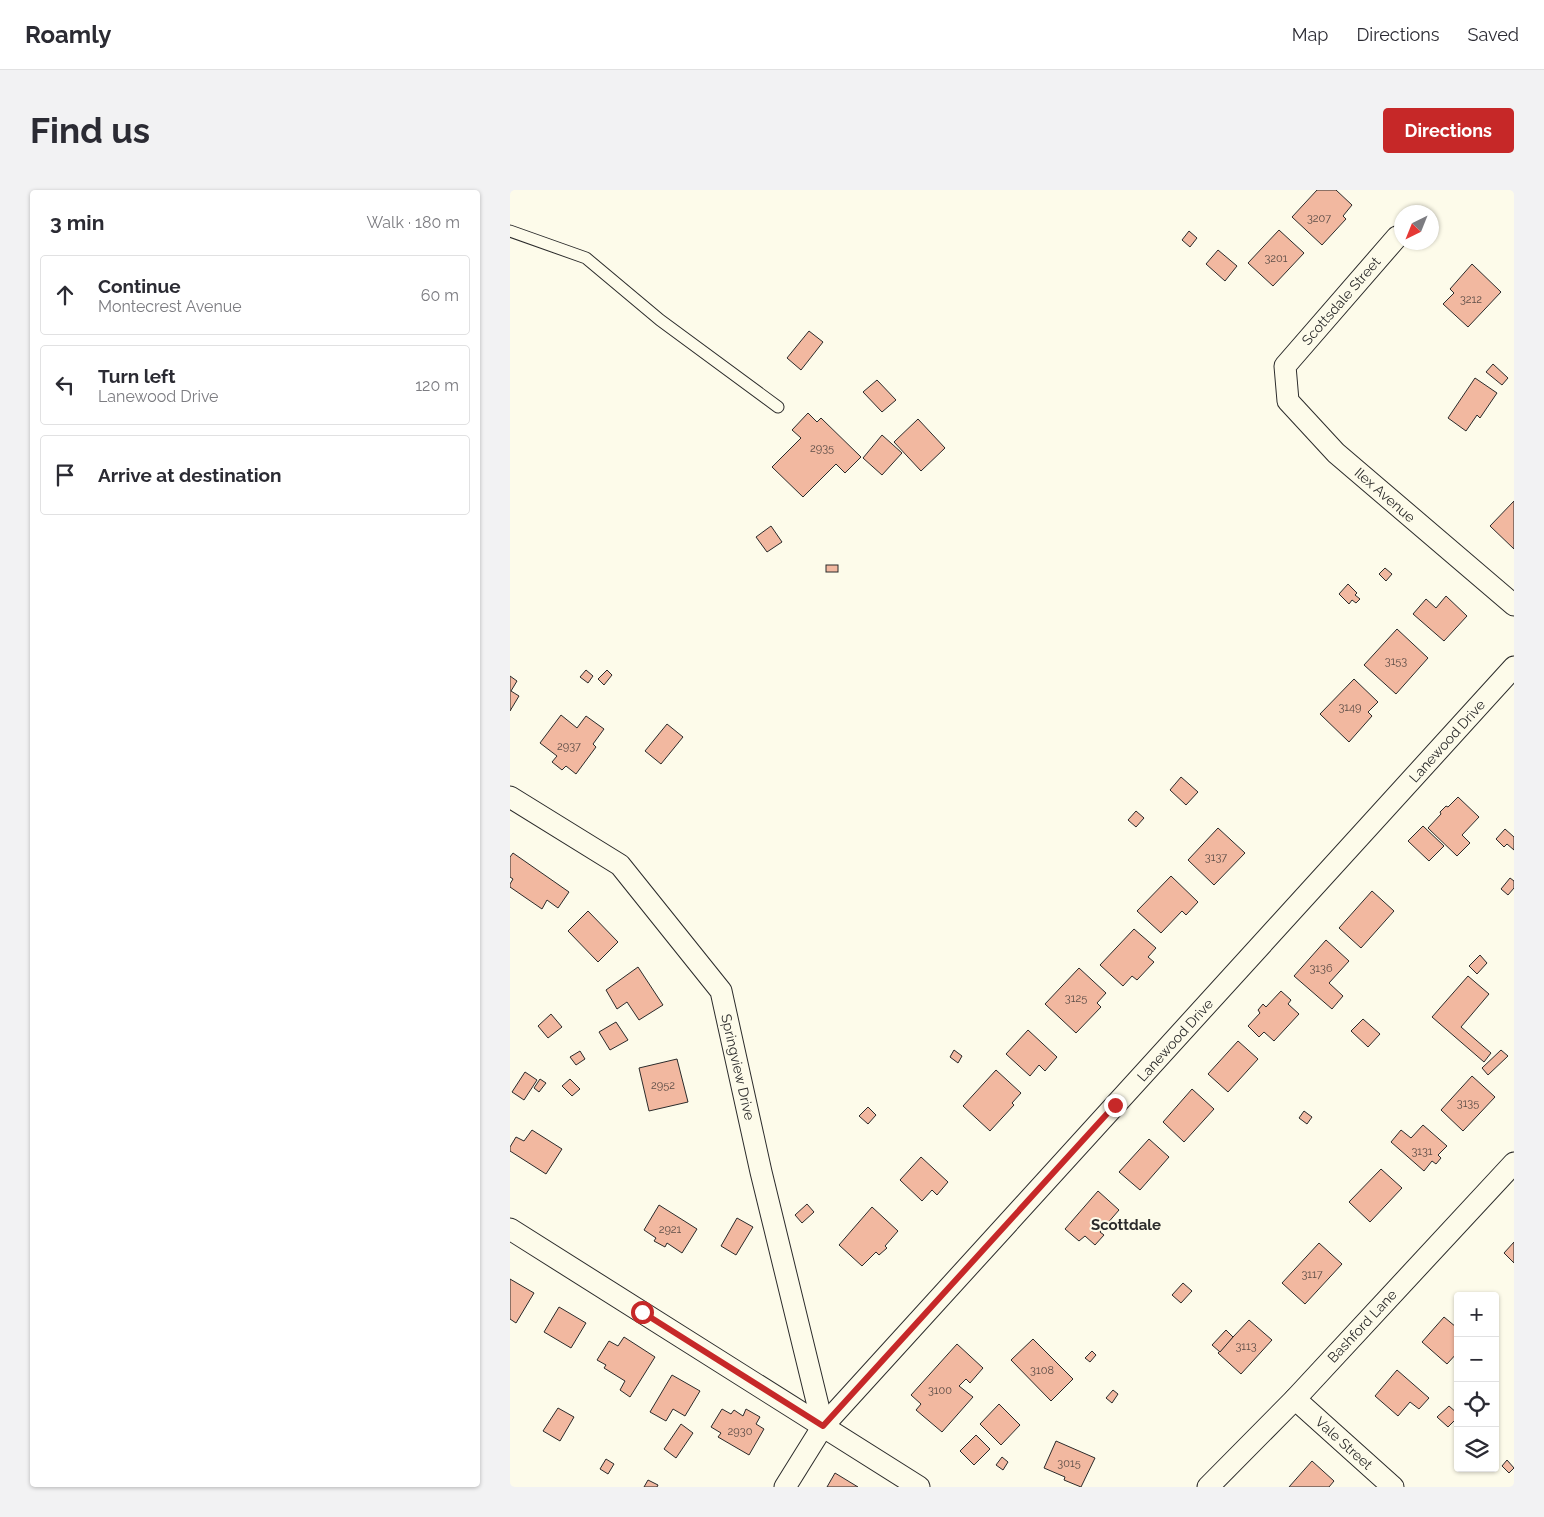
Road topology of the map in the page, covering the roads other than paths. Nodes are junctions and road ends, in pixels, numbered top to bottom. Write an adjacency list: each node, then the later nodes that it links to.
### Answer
1 (510, 231): 4 (lane)
2 (1394, 240): 3 (street, Scottsdale Street)
3 (1285, 366): 5 (street, Ilex Avenue)
4 (778, 407)
5 (1514, 606)
6 (1514, 667): 11 (street, Lanewood Drive)
7 (510, 797): 11 (street, Springview Drive)
8 (1514, 1163): 10 (street, Bashford Lane)
9 (510, 1229): 11 (street)
10 (1295, 1399): 14 (street, Bashford Lane); 15 (street, Vale Street)
11 (823, 1426): 12 (street, Lanewood Drive); 13 (street)
12 (785, 1487)
13 (920, 1487)
14 (1208, 1487)
15 (1393, 1487)

